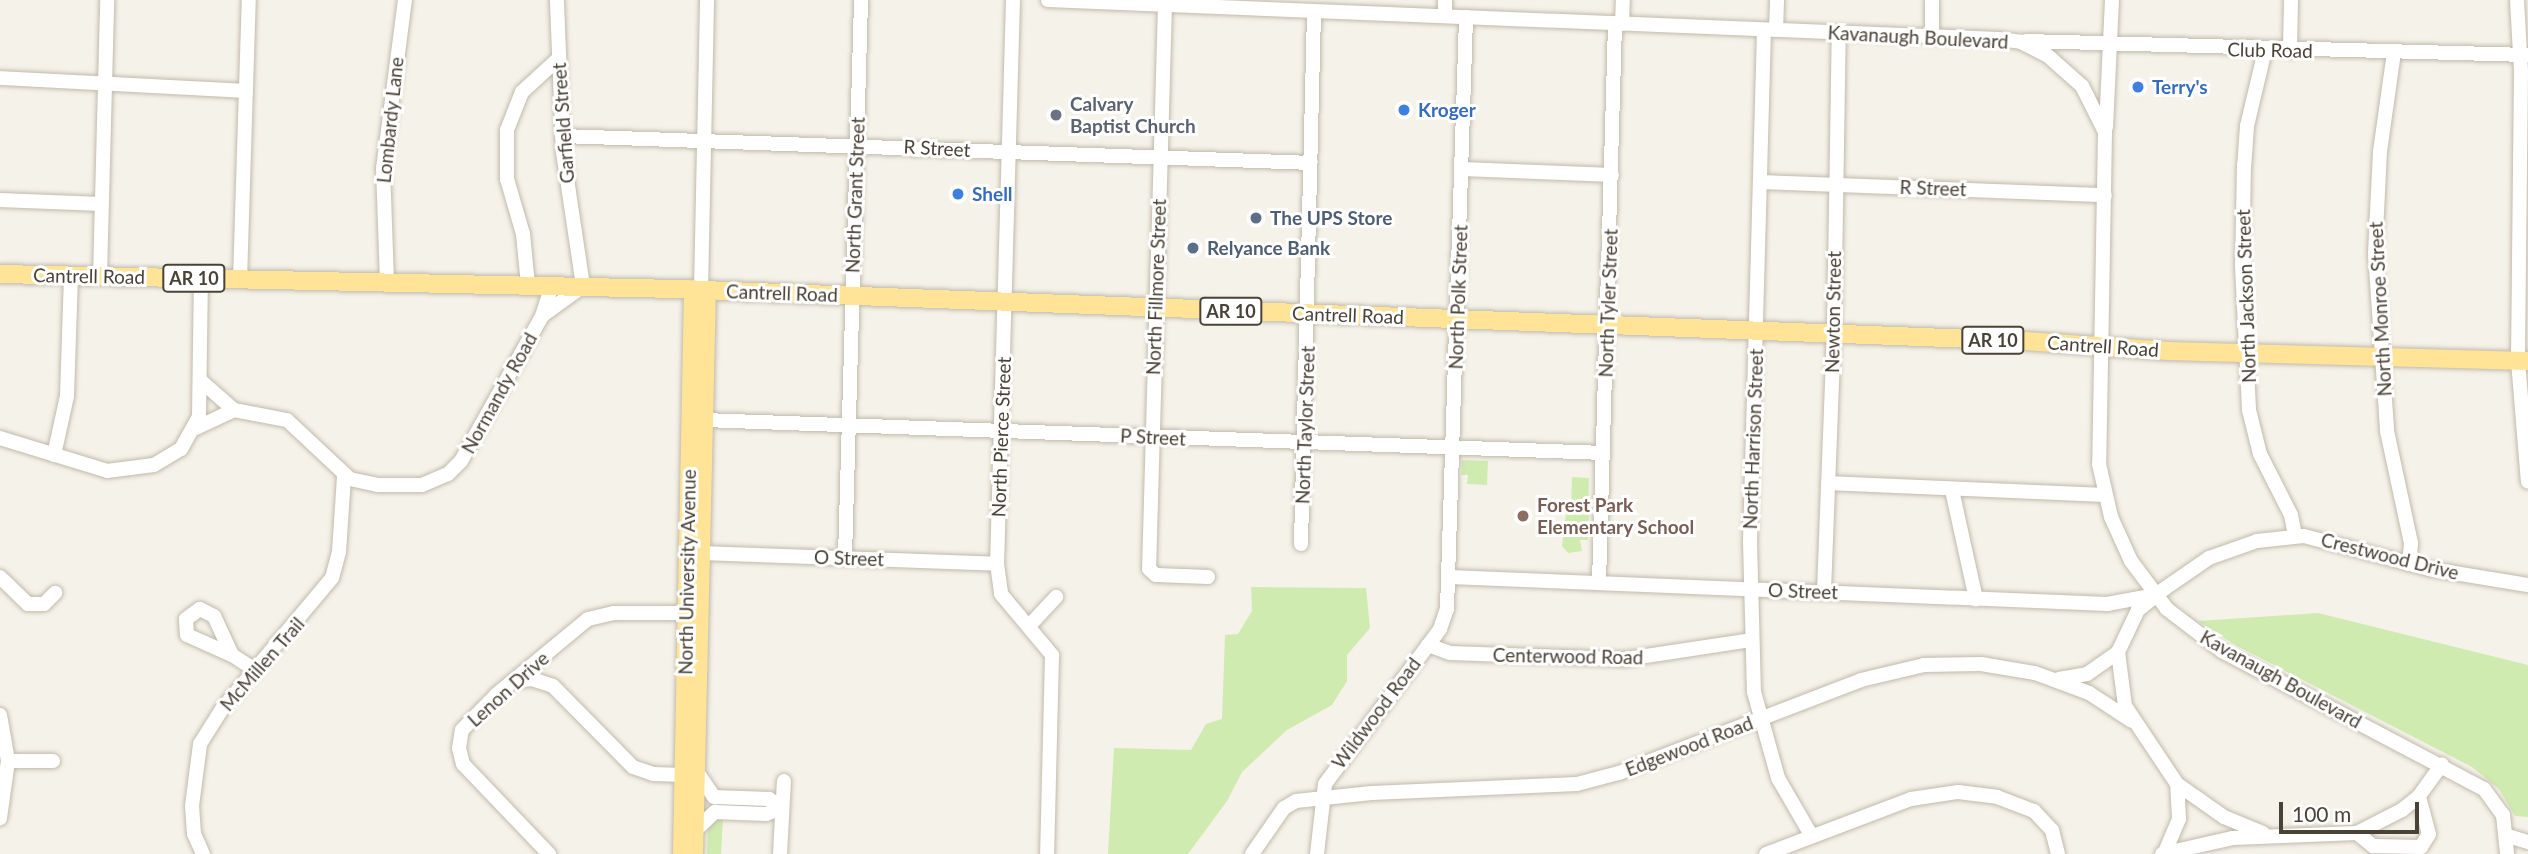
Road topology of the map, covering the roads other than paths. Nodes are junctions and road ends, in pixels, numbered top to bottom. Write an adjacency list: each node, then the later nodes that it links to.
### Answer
1 (107, 0): 33 (street)
2 (248, 0): 34 (street)
3 (405, 0): 54 (street, Lombardy Lane)
4 (557, 0): 31 (street, Garfield Street)
5 (707, 0): 37 (street, North University Avenue)
6 (860, 0): 38 (street, North Grant Street)
7 (1013, 0): 39 (street, North Pierce Street)
8 (1048, 0): 16 (street, Kavanaugh Boulevard)
9 (1445, 0): 19 (street)
10 (1623, 0): 21 (street, North Tyler Street)
11 (1777, 0): 22 (street, North Harrison Street)
12 (1933, 0): 24 (street)
13 (2112, 0): 26 (street)
14 (2291, 0): 28 (street)
15 (2517, 0): 30 (street)
16 (1165, 5): 17 (street, Kavanaugh Boulevard); 40 (street, North Fillmore Street)
17 (1277, 5): 18 (street, Kavanaugh Boulevard)
18 (1314, 12): 19 (street, Kavanaugh Boulevard); 41 (street, North Taylor Street)
19 (1445, 16): 20 (street, Kavanaugh Boulevard)
20 (1466, 17): 21 (street, Kavanaugh Boulevard); 42 (street, North Polk Street)
21 (1619, 23): 22 (street, Kavanaugh Boulevard); 43 (street, North Tyler Street)
22 (1770, 30): 23 (street, Kavanaugh Boulevard); 44 (street, North Harrison Street)
23 (1839, 33): 24 (street, Kavanaugh Boulevard); 45 (street, Newton Street)
24 (1932, 36): 25 (street, Kavanaugh Boulevard)
25 (2013, 41): 26 (street, Club Road); 35 (street, Kavanaugh Boulevard)
26 (2109, 42): 27 (street, Club Road); 35 (street)
27 (2265, 50): 28 (street, Club Road); 69 (street, North Jackson Street)
28 (2290, 51): 29 (street, Club Road)
29 (2394, 52): 30 (street, Club Road); 70 (street, North Monroe Street)
30 (2523, 55): 71 (street)
31 (558, 59): 36 (street, Garfield Street); 55 (street)
32 (0, 78): 33 (street)
33 (106, 83): 34 (street); 48 (street)
34 (245, 91): 53 (street)
35 (2105, 132): 46 (street, Kavanaugh Boulevard)
36 (562, 136): 37 (street, R Street); 57 (street, Garfield Street)
37 (705, 139): 38 (street, R Street); 58 (street, North University Avenue)
38 (857, 145): 39 (street, R Street); 59 (street, North Grant Street)
39 (1008, 152): 40 (street, R Street); 60 (street, North Pierce Street)
40 (1160, 157): 41 (street, R Street); 61 (street, North Fillmore Street)
41 (1311, 163): 62 (street, North Taylor Street)
42 (1463, 169): 43 (street); 64 (street, North Polk Street)
43 (1612, 176): 65 (street, North Tyler Street)
44 (1762, 181): 45 (street, R Street); 66 (street, North Harrison Street)
45 (1836, 184): 46 (street, R Street); 67 (street, Newton Street)
46 (2105, 195): 68 (street, Kavanaugh Boulevard)
47 (0, 200): 48 (street)
48 (101, 204): 51 (street)
49 (0, 274): 50 (main road, Cantrell Road / AR 10)
50 (72, 276): 51 (main road, Cantrell Road / AR 10); 83 (street)
51 (100, 276): 52 (main road, Cantrell Road / AR 10)
52 (201, 278): 53 (main road, Cantrell Road / AR 10); 72 (street)
53 (240, 279): 54 (main road, Cantrell Road / AR 10)
54 (387, 282): 55 (main road, Cantrell Road / AR 10)
55 (528, 285): 56 (main road, Cantrell Road / AR 10)
56 (552, 285): 57 (main road, Cantrell Road / AR 10); 63 (street, Normandy Road)
57 (583, 286): 58 (main road, Cantrell Road / AR 10); 63 (street, Normandy Road)
58 (701, 290): 59 (main road, Cantrell Road / AR 10); 74 (main road, North University Avenue); 106 (main road, North University Avenue)
59 (852, 296): 60 (main road, Cantrell Road / AR 10); 75 (street, North Grant Street)
60 (1004, 302): 61 (main road, Cantrell Road / AR 10); 77 (street, North Pierce Street)
61 (1155, 307): 62 (main road, Cantrell Road / AR 10); 78 (street, North Fillmore Street)
62 (1308, 314): 64 (main road, Cantrell Road / AR 10); 80 (street, North Taylor Street)
63 (542, 316): 84 (street, Normandy Road)
64 (1458, 319): 65 (main road, Cantrell Road / AR 10); 81 (street, North Polk Street)
65 (1607, 326): 66 (main road, Cantrell Road / AR 10); 82 (street, North Tyler Street)
66 (1756, 331): 67 (main road, Cantrell Road / AR 10); 100 (street, North Harrison Street)
67 (1834, 335): 68 (main road, Cantrell Road / AR 10); 86 (street, Newton Street)
68 (2100, 347): 69 (main road, Cantrell Road / AR 10); 88 (street, Kavanaugh Boulevard)
69 (2248, 353): 70 (main road, Cantrell Road / AR 10); 89 (street, North Jackson Street)
70 (2381, 356): 71 (main road, Cantrell Road / AR 10); 93 (street, North Monroe Street)
71 (2523, 361): 85 (street)
72 (201, 382): 73 (street); 76 (street)
73 (234, 410): 76 (street); 84 (street)
74 (704, 420): 75 (street, P Street); 91 (main road, North University Avenue)
75 (847, 427): 77 (street, P Street); 92 (street, North Grant Street)
76 (196, 428): 83 (street)
77 (1001, 432): 78 (street, P Street); 94 (street, North Pierce Street)
78 (1151, 436): 80 (street, P Street); 96 (street, North Fillmore Street)
79 (0, 438): 83 (street)
80 (1304, 444): 81 (street, P Street); 90 (street, North Taylor Street)
81 (1454, 449): 82 (street, P Street); 97 (street, North Polk Street)
82 (1603, 453): 98 (street, North Tyler Street)
83 (54, 455)
84 (344, 476): 113 (street, McMillen Trail)
85 (2528, 482)
86 (1828, 483): 87 (street); 101 (street, Newton Street)
87 (1952, 490): 88 (street); 105 (street)
88 (2105, 495): 103 (street, Kavanaugh Boulevard)
89 (2295, 535): 93 (street, Crestwood Drive); 103 (street, Crestwood Drive)
90 (1301, 544)
91 (701, 553): 92 (street, O Street); 106 (main road, North University Avenue)
92 (845, 557): 94 (street, O Street)
93 (2409, 564): 99 (street, Crestwood Drive)
94 (997, 565): 107 (street, North Pierce Street)
95 (0, 577): 102 (street)
96 (1208, 577)
97 (1450, 577): 98 (street, O Street); 109 (street, Wildwood Road)
98 (1599, 583): 100 (street, O Street)
99 (2528, 585)
100 (1751, 589): 101 (street, O Street); 108 (street, North Harrison Street)
101 (1824, 591): 105 (street, O Street)
102 (55, 593)
103 (2156, 595): 105 (street, O Street); 111 (street, Crestwood Drive); 122 (street, Kavanaugh Boulevard)
104 (1056, 597): 107 (street)
105 (1976, 598)
106 (693, 613): 110 (street, Lenon Drive); 123 (main road, North University Avenue)
107 (1029, 626): 142 (street, North Pierce Street)
108 (1751, 640): 109 (street, Centerwood Road); 118 (street, North Harrison Street)
109 (1428, 645): 126 (street, Wildwood Road)
110 (550, 651): 115 (street, Lenon Drive); 116 (street)
111 (2119, 652): 114 (street); 119 (street)
112 (232, 655): 113 (street)
113 (255, 670): 138 (street, McMillen Trail)
114 (2054, 679): 118 (street, Edgewood Road); 119 (street, Edgewood Road)
115 (514, 681): 116 (street); 136 (street, Lenon Drive)
116 (553, 687): 123 (street)
117 (0, 715): 120 (street)
118 (1759, 720): 126 (street, Edgewood Road); 132 (street, North Harrison Street)
119 (2132, 721): 125 (street)
120 (8, 761): 121 (street); 129 (street)
121 (53, 761)
122 (2442, 764): 127 (street); 134 (street, Kavanaugh Boulevard)
123 (691, 775): 128 (street); 130 (main road, North University Avenue); 139 (main road, North University Avenue)
124 (784, 781): 128 (street)
125 (2177, 784): 133 (street); 137 (street)
126 (1321, 796): 143 (street, Edgewood Road); 144 (street, Wildwood Road)
127 (2419, 796): 131 (street); 131 (street)
128 (782, 808): 130 (street); 141 (street)
129 (0, 818)
130 (695, 831): 140 (main road, North University Avenue)
131 (2357, 833): 133 (street)
132 (1811, 835): 145 (street); 146 (street)
133 (2271, 835): 137 (street)
134 (2508, 836): 135 (street); 147 (street, Kavanaugh Boulevard)
135 (2528, 842)
136 (546, 853)
137 (2164, 853)
138 (203, 854)
139 (682, 854)
140 (694, 854)
141 (780, 854)
142 (1047, 854)
143 (1252, 854)
144 (1317, 854)
145 (1766, 854)
146 (2058, 854)
147 (2507, 854)

